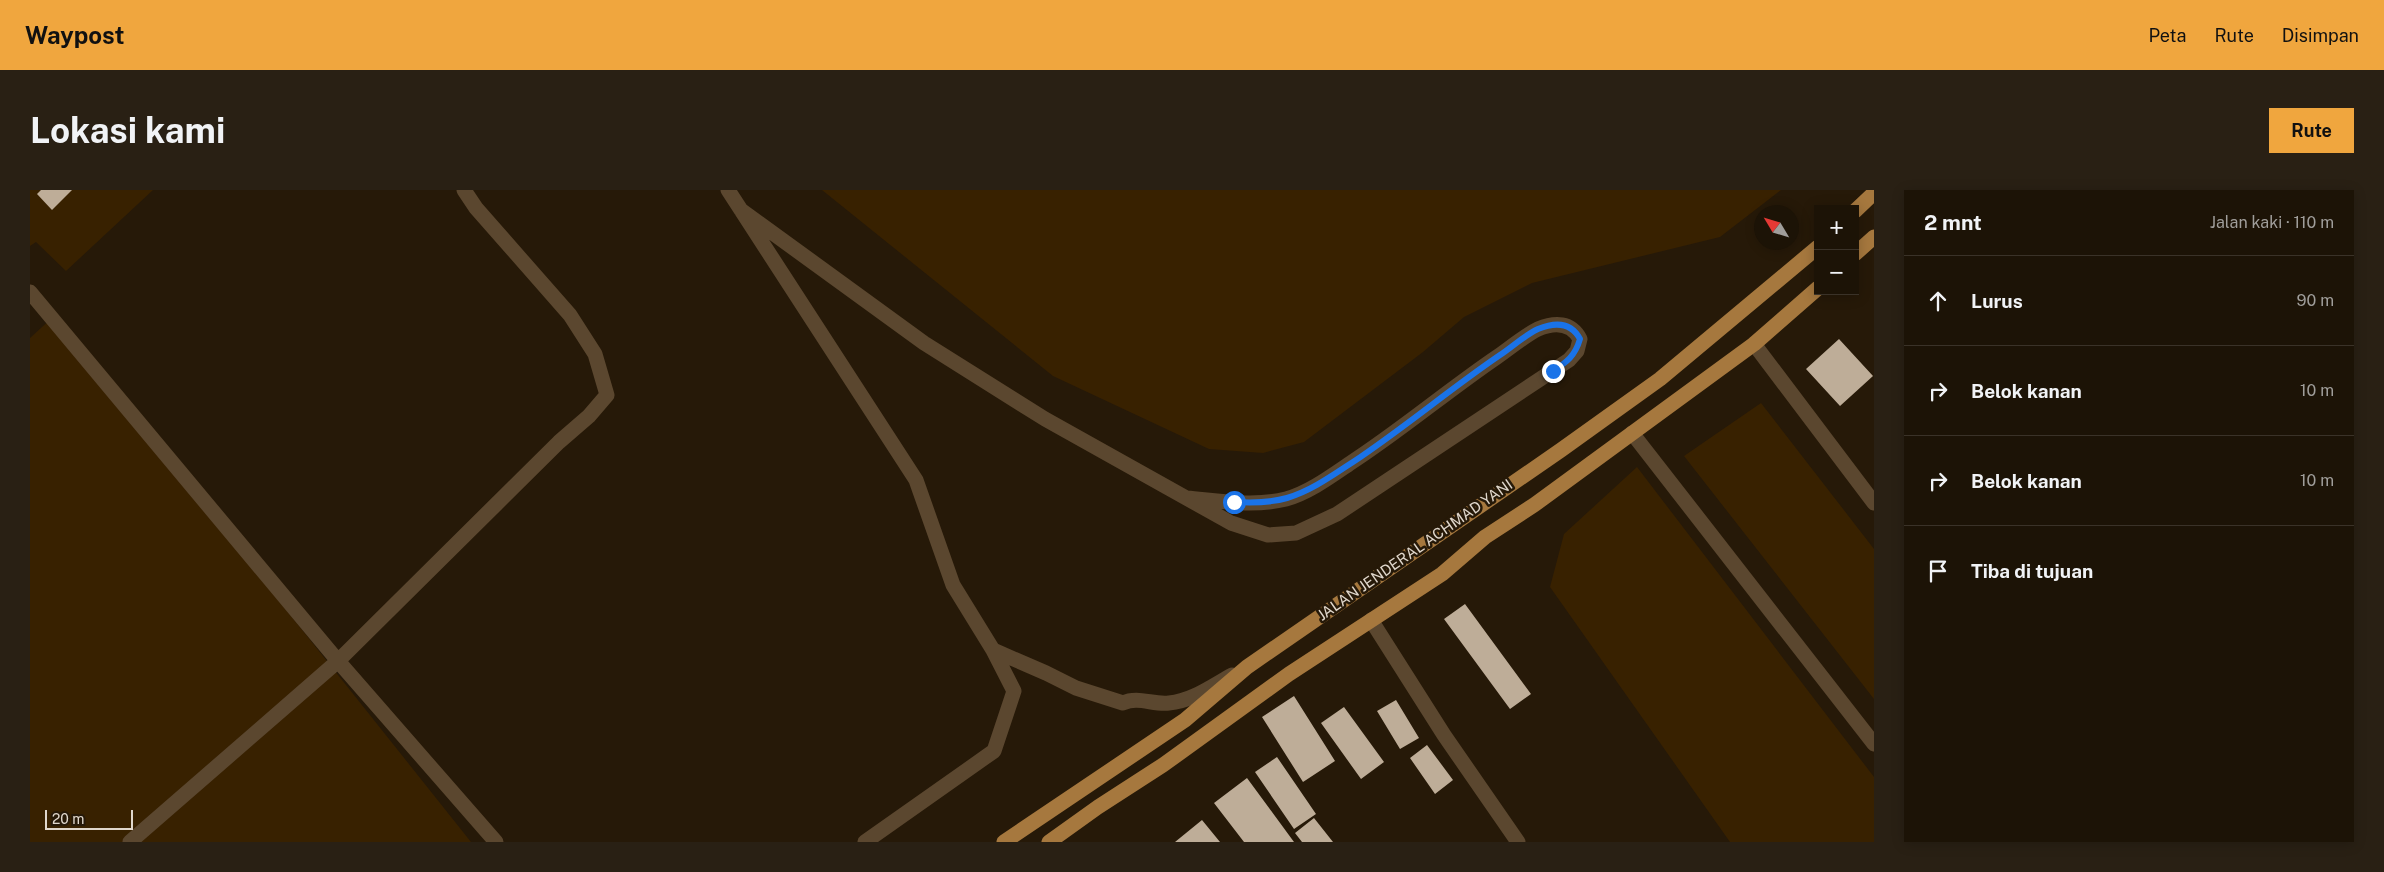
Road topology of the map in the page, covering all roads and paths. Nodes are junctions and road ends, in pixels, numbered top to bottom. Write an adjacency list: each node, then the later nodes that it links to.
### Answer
1 (464, 190): 17 (street)
2 (728, 190): 5 (street)
3 (1874, 193): 4 (highway)
4 (1859, 207)
5 (741, 210): 13 (street); 16 (street)
6 (1874, 237): 8 (highway)
7 (1814, 250): 18 (highway, JALAN JENDERAL ACHMAD YANI)
8 (1859, 250)
9 (30, 292): 17 (street)
10 (1814, 292): 11 (highway, JALAN JENDERAL ACHMAD YANI)
11 (1754, 344): 12 (highway, JALAN JENDERAL ACHMAD YANI); 14 (street)
12 (1632, 433): 15 (highway, JALAN JENDERAL ACHMAD YANI); 19 (street)
13 (1187, 498): 13 (street)
14 (1874, 504)
15 (1371, 620): 24 (highway, JALAN JENDERAL ACHMAD YANI); 25 (street)
16 (993, 650): 18 (street); 22 (street)
17 (338, 661): 20 (street); 21 (street)
18 (1247, 667): 23 (highway, JALAN JENDERAL ACHMAD YANI)
19 (1874, 744)
20 (130, 842)
21 (496, 842)
22 (865, 842)
23 (1004, 842)
24 (1049, 842)
25 (1518, 842)

